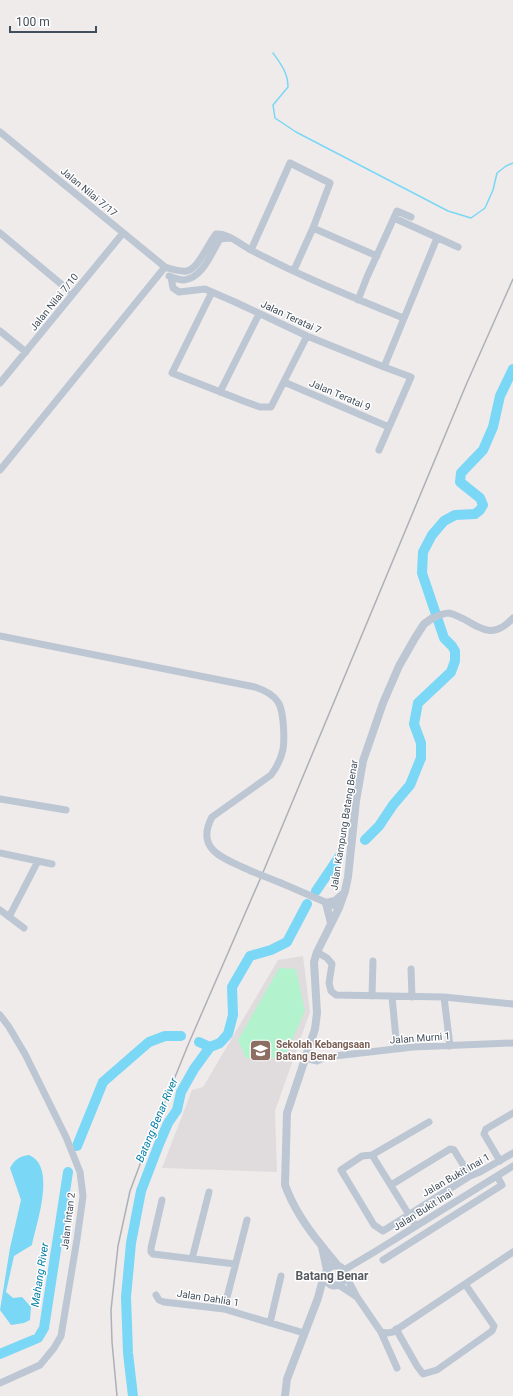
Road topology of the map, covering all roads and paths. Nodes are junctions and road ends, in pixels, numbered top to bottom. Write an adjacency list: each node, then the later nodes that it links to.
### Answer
1 (0, 132): 6 (street, Jalan Nilai 7/17)
2 (394, 218): 3 (street); 8 (street); 11 (street)
3 (411, 218)
4 (313, 228): 10 (street); 11 (street); 13 (street)
5 (0, 233): 17 (street)
6 (123, 233): 12 (street, Jalan Nilai 7/17); 17 (street, Jalan Nilai 7/10)
7 (230, 238): 10 (street); 12 (street); 15 (street)
8 (437, 238): 9 (street); 20 (street)
9 (458, 247)
10 (251, 250): 13 (street)
11 (377, 256): 18 (street)
12 (165, 267): 14 (street)
13 (294, 270): 18 (street)
14 (159, 274): 15 (street); 30 (street)
15 (171, 277): 16 (street, Jalan Teratai 7)
16 (212, 292): 19 (street, Jalan Teratai 7); 27 (street)
17 (73, 294): 23 (street, Jalan Nilai 7/10)
18 (358, 300): 20 (street)
19 (259, 314): 22 (street, Jalan Teratai 7); 27 (street)
20 (403, 318): 24 (street)
21 (0, 331): 23 (street)
22 (307, 336): 24 (street, Jalan Teratai 7); 25 (street)
23 (26, 352): 26 (street, Jalan Nilai 7/10)
24 (384, 368): 28 (street, Jalan Teratai 7)
25 (284, 382): 27 (street); 28 (street, Jalan Teratai 9)
26 (0, 383)
27 (220, 392)
28 (389, 427): 29 (street)
29 (379, 450)
30 (0, 470)
31 (513, 618): 32 (street)
32 (431, 619): 39 (street, Jalan Kampung Batang Benar)
33 (0, 636): 40 (street, bridge)
34 (0, 799): 35 (street)
35 (66, 810)
36 (0, 853): 37 (street)
37 (38, 861): 38 (street); 43 (street)
38 (52, 864)
39 (345, 891): 40 (street); 41 (street, Jalan Kampung Batang Benar)
40 (326, 903): 41 (street); 44 (street)
41 (339, 908): 44 (street, Jalan Kampung Batang Benar)
42 (0, 910): 43 (street)
43 (9, 916): 45 (street)
44 (332, 923): 46 (street, Jalan Kampung Batang Benar)
45 (24, 928)
46 (317, 952): 49 (street); 58 (street, Jalan Kampung Batang Benar)
47 (373, 960): 49 (street)
48 (412, 969): 51 (street)
49 (372, 996): 50 (street)
50 (392, 997): 51 (street); 57 (street)
51 (412, 997): 52 (street)
52 (444, 997): 53 (street); 56 (street)
53 (513, 1004)
54 (1, 1017): 92 (street, Jalan Intan 2)
55 (513, 1043): 56 (street, Jalan Murni 1)
56 (450, 1046): 57 (street, Jalan Murni 1)
57 (397, 1049): 58 (street, Jalan Murni 1)
58 (305, 1058): 73 (street, Jalan Kampung Batang Benar)
59 (513, 1112): 63 (street)
60 (430, 1122): 62 (street)
61 (513, 1153): 63 (street, Jalan Bukit Inai 1)
62 (372, 1155): 67 (street); 70 (street, Jalan Bukit Inai 1)
63 (500, 1161): 65 (street, Jalan Bukit Inai 1)
64 (513, 1166): 66 (street, Jalan Bukit Inai)
65 (470, 1176): 67 (street); 70 (street, Jalan Bukit Inai 1)
66 (497, 1176): 72 (street, Jalan Bukit Inai); 76 (street)
67 (391, 1185): 70 (street)
68 (209, 1192): 75 (street)
69 (162, 1200): 75 (street)
70 (410, 1214): 72 (street)
71 (247, 1220): 77 (street)
72 (416, 1226): 78 (street, Jalan Bukit Inai)
73 (322, 1246): 78 (street, Jalan Kampung Batang Benar); 79 (street)
74 (513, 1252): 81 (street)
75 (192, 1259): 77 (street)
76 (383, 1260)
77 (235, 1264): 86 (street)
78 (342, 1270): 79 (street); 82 (street); 84 (street)
79 (326, 1272): 82 (street); 85 (street)
80 (281, 1276): 87 (street)
81 (465, 1284): 88 (street); 88 (street)
82 (335, 1285): 84 (street); 85 (street)
83 (156, 1295): 86 (street, Jalan Dahlia 1)
84 (357, 1297): 89 (street)
85 (318, 1298): 90 (street)
86 (224, 1309): 87 (street, Jalan Dahlia 1)
87 (270, 1323): 90 (street, Jalan Dahlia 1)
88 (396, 1329): 89 (street)
89 (381, 1332): 91 (street)
90 (304, 1333): 93 (street)
91 (397, 1368)
92 (0, 1383)
93 (285, 1396)

